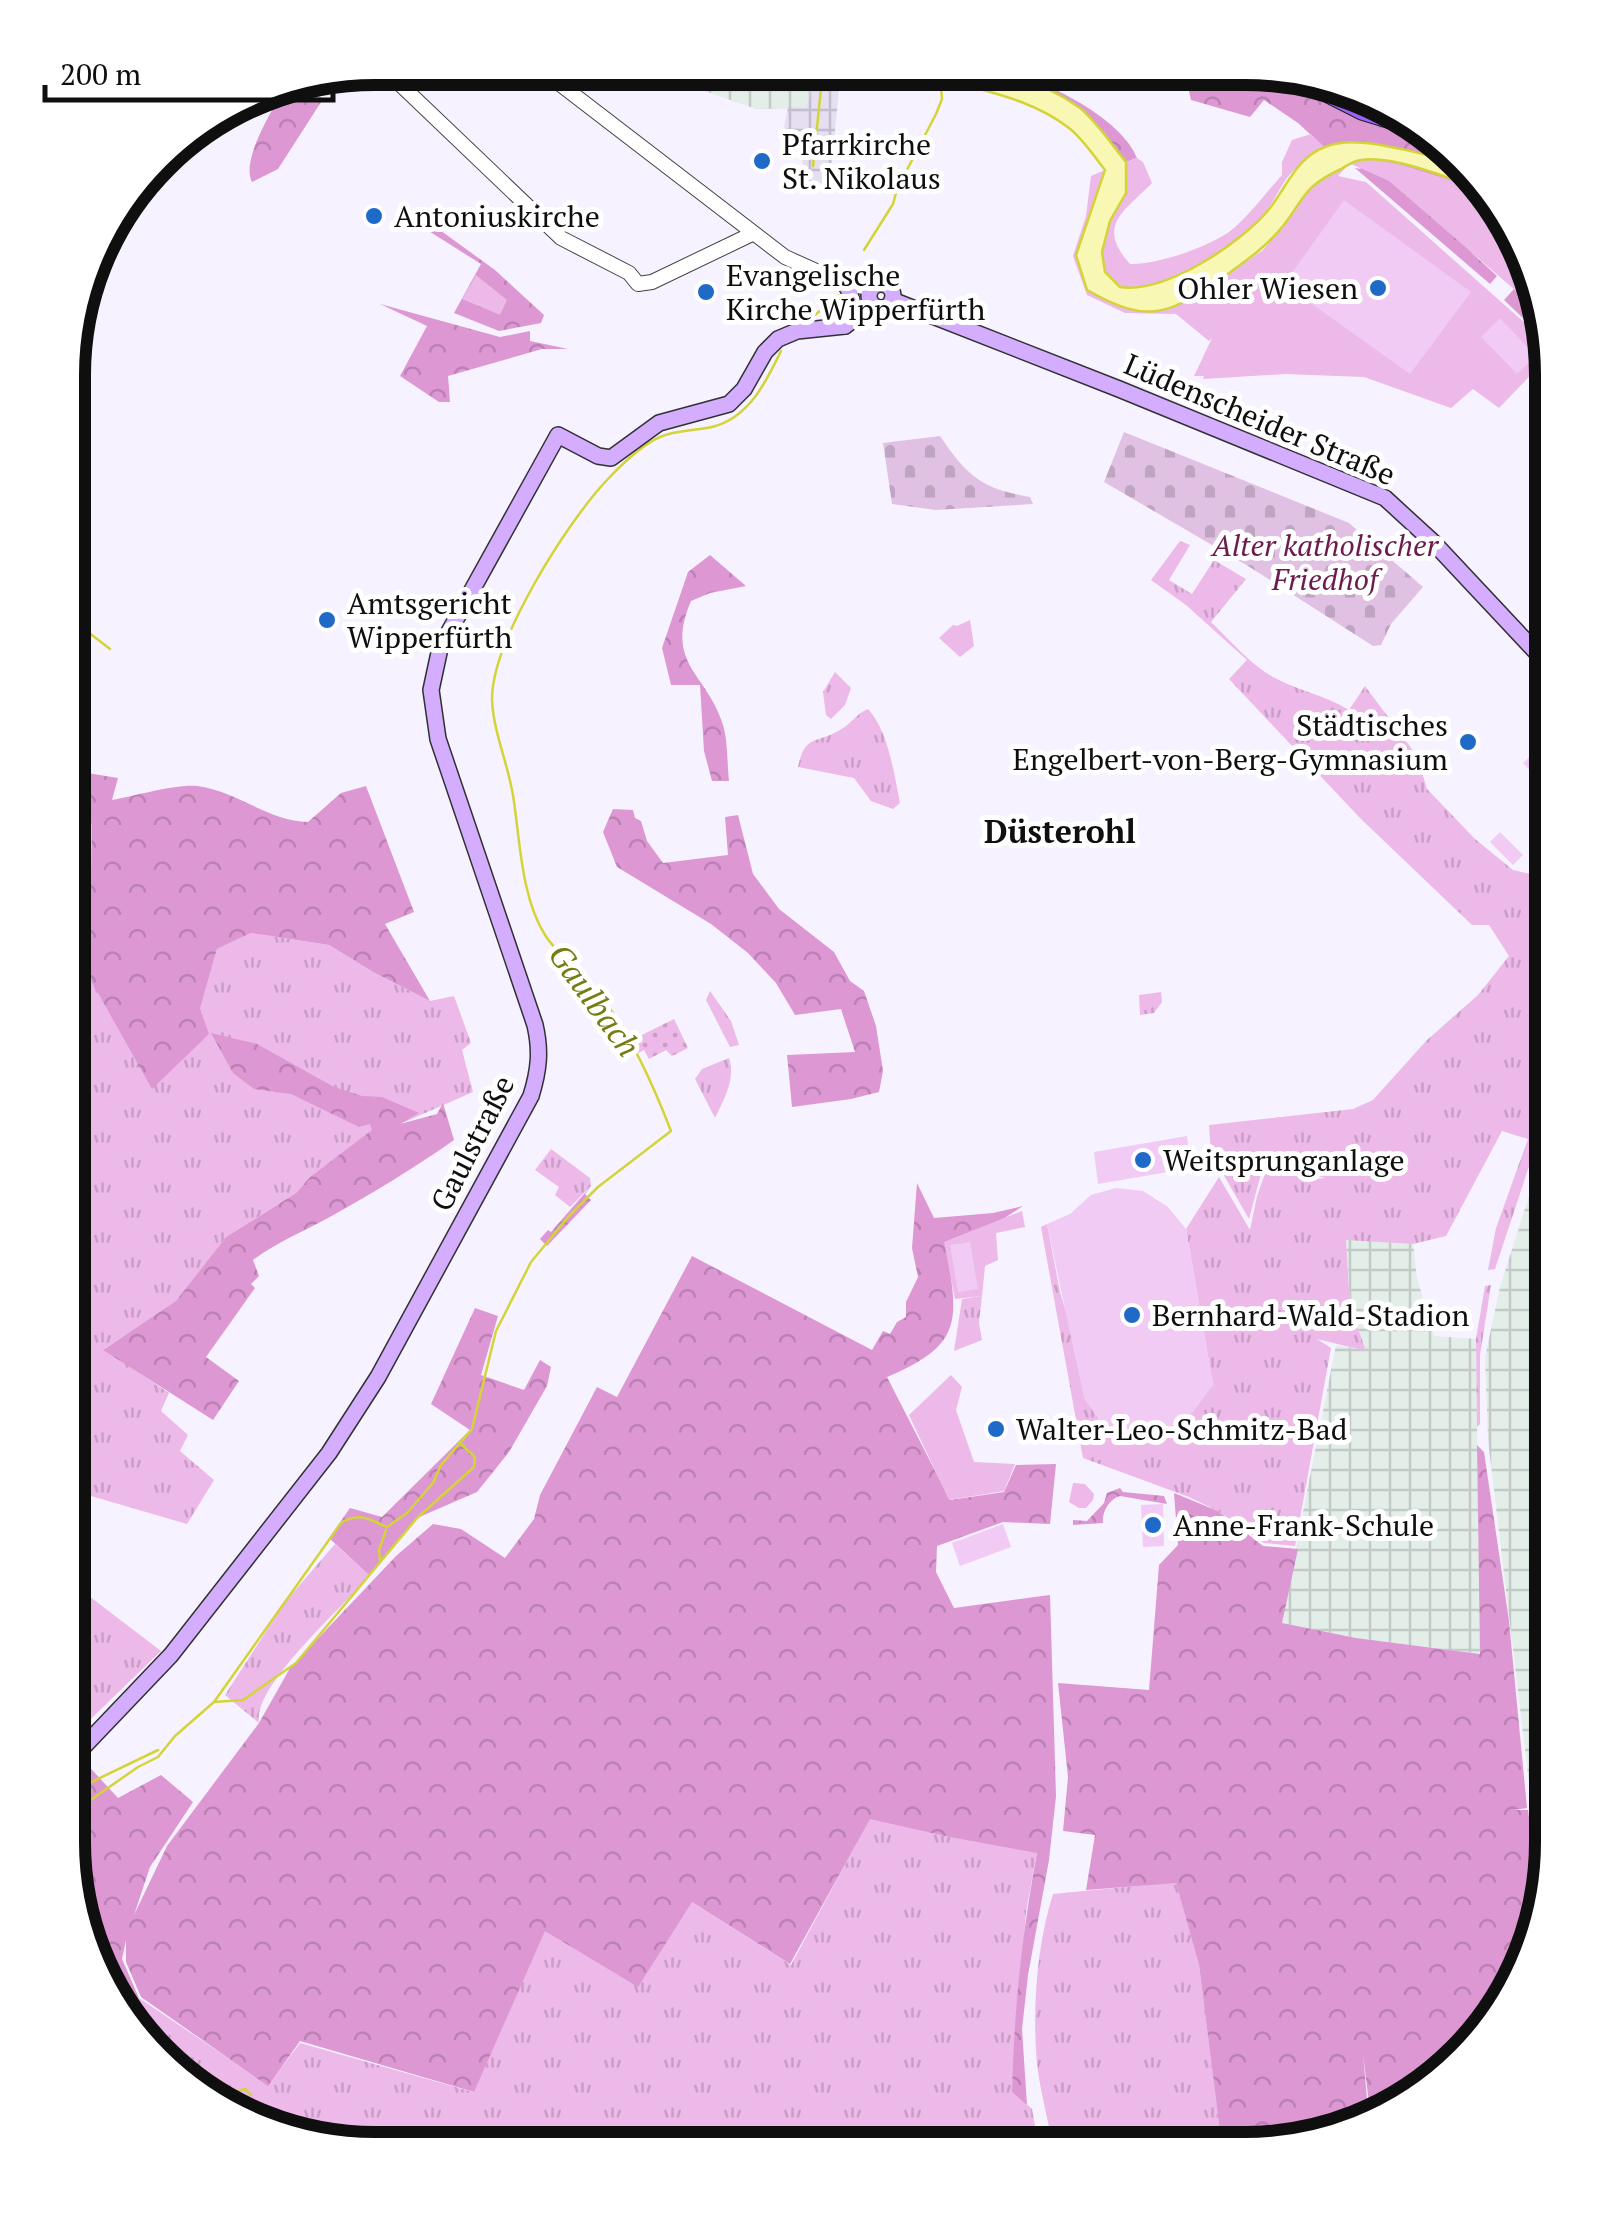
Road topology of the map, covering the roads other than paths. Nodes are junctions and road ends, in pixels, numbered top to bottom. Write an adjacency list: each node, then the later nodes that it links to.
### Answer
1 (401, 86): 3 (street)
2 (563, 86): 3 (street)
3 (745, 232): 4 (street)
4 (846, 284): 5 (street); 6 (main road)
5 (872, 297): 6 (main road); 7 (main road, Lüdenscheider Straße)
6 (845, 326): 8 (main road, Gaulstraße)
7 (1535, 651)
8 (85, 1745)

